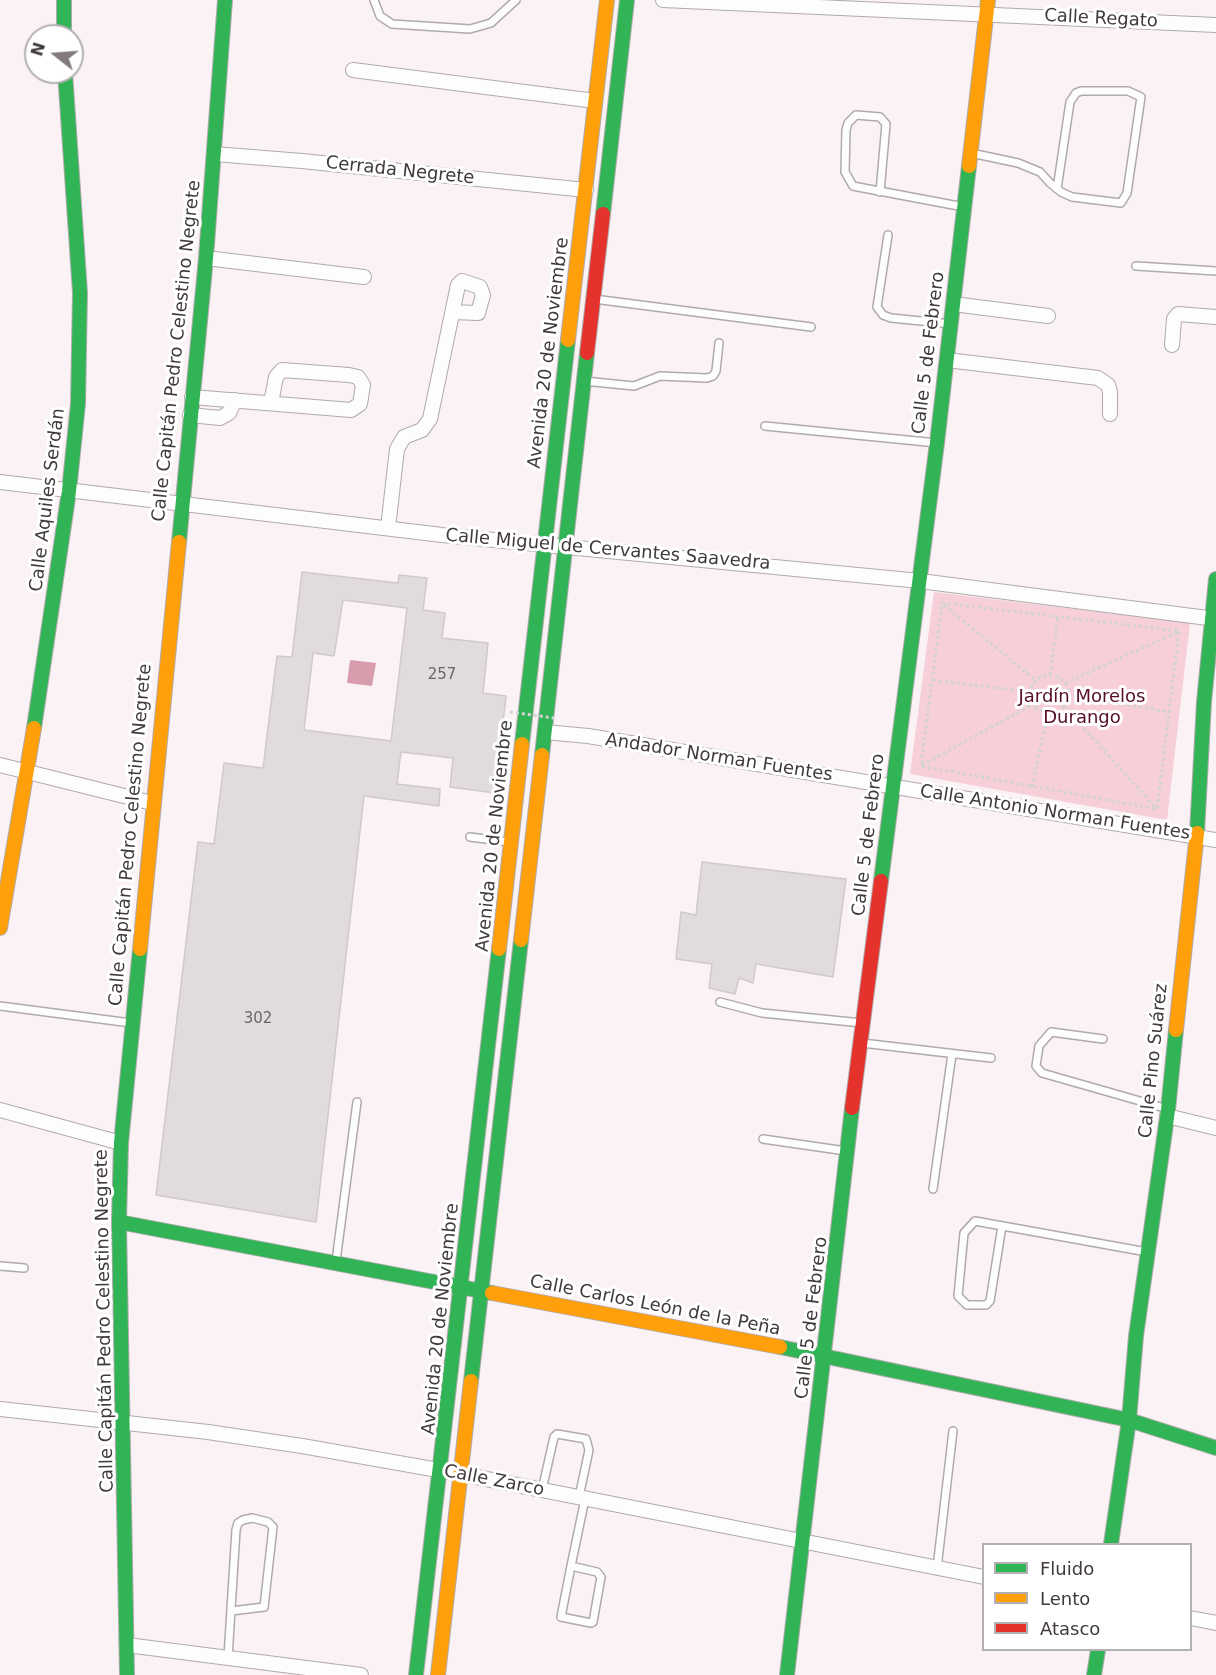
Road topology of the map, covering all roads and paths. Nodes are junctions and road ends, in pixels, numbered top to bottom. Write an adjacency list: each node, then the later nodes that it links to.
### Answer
1 (64, 0): 10 (street)
2 (225, 0): 16 (street, Calle Capitán Pedro Celestino Negrete)
3 (374, 0): 4 (lane)
4 (516, 0)
5 (607, 0): 14 (street, Avenida 20 de Noviembre)
6 (627, 0): 26 (street, Avenida 20 de Noviembre)
7 (663, 0): 8 (street, Calle Regato)
8 (813, 3): 9 (street, Calle Regato)
9 (988, 7): 11 (street, Calle Regato); 15 (street, Calle 5 de Febrero)
10 (64, 24)
11 (1216, 25)
12 (353, 70): 14 (street)
13 (66, 84): 45 (street, Calle Aquiles Serdán)
14 (596, 101): 18 (street, Avenida 20 de Noviembre)
15 (971, 153): 17 (lane); 20 (street, Calle 5 de Febrero)
16 (214, 154): 18 (street, Cerrada Negrete); 22 (street, Calle Capitán Pedro Celestino Negrete)
17 (1057, 189): 17 (lane)
18 (586, 190): 48 (street, Avenida 20 de Noviembre)
19 (880, 192): 19 (lane); 20 (lane)
20 (964, 207): 27 (street, Calle 5 de Febrero)
21 (888, 235): 31 (lane)
22 (206, 258): 25 (street); 37 (street, Calle Capitán Pedro Celestino Negrete)
23 (1136, 266): 24 (lane)
24 (1216, 271)
25 (364, 277)
26 (594, 299): 32 (lane); 36 (street, Avenida 20 de Noviembre)
27 (953, 304): 29 (street); 31 (street, Calle 5 de Febrero)
28 (453, 312): 47 (street)
29 (1048, 316)
30 (1216, 316): 34 (street)
31 (951, 324): 35 (street, Calle 5 de Febrero)
32 (811, 327)
33 (719, 343): 36 (lane)
34 (1172, 345)
35 (947, 360): 40 (street); 43 (street, Calle 5 de Febrero)
36 (584, 381): 49 (street, Avenida 20 de Noviembre)
37 (192, 396): 38 (street); 41 (street, Calle Capitán Pedro Celestino Negrete)
38 (235, 400): 39 (street); 41 (street)
39 (271, 403): 39 (street)
40 (1110, 414)
41 (190, 415): 46 (street, Calle Capitán Pedro Celestino Negrete)
42 (765, 426): 43 (lane)
43 (937, 443): 51 (street, Calle 5 de Febrero)
44 (0, 482): 45 (street, Calle Miguel de Cervantes Saavedra)
45 (69, 491): 46 (street, Calle Miguel de Cervantes Saavedra); 71 (street, Calle Aquiles Serdán)
46 (181, 504): 47 (street, Calle Miguel de Cervantes Saavedra); 74 (street, Calle Capitán Pedro Celestino Negrete)
47 (388, 528): 48 (street, Calle Miguel de Cervantes Saavedra)
48 (545, 544): 49 (street, Calle Miguel de Cervantes Saavedra); 79 (street, Avenida 20 de Noviembre)
49 (566, 545): 51 (street, Calle Miguel de Cervantes Saavedra); 68 (street, Avenida 20 de Noviembre)
50 (1216, 579): 54 (street, Calle Pino Suárez)
51 (920, 581): 54 (street, Calle Miguel de Cervantes Saavedra); 72 (street, Calle 5 de Febrero)
52 (942, 603): 53 (path); 57 (path); 58 (path)
53 (1058, 617): 55 (path); 56 (path)
54 (1213, 618): 76 (street, Calle Pino Suárez)
55 (1179, 631): 59 (path); 65 (path)
56 (1050, 675): 58 (path); 59 (path)
57 (932, 680): 60 (path); 70 (path)
58 (1035, 680): 60 (path)
59 (1065, 683): 61 (path)
60 (1029, 692): 62 (path)
61 (1068, 695): 63 (path); 65 (path)
62 (1032, 705): 66 (path); 70 (path)
63 (1064, 706): 66 (path); 75 (path)
64 (510, 712): 67 (path, bridge)
65 (1170, 712): 75 (path)
66 (1048, 713): 73 (path)
67 (554, 718)
68 (544, 732): 72 (street, Andador Norman Fuentes); 104 (street, Avenida 20 de Noviembre)
69 (0, 765): 71 (street)
70 (921, 766): 73 (path)
71 (28, 772): 74 (street); 80 (street, Calle Aquiles Serdán)
72 (893, 787): 76 (street, Calle Antonio Norman Fuentes); 84 (street, Calle 5 de Febrero)
73 (1032, 787): 75 (path)
74 (152, 803): 83 (street, Calle Capitán Pedro Celestino Negrete)
75 (1157, 809)
76 (1197, 835): 78 (street, Calle Antonio Norman Fuentes); 91 (street, Calle Pino Suárez)
77 (470, 837): 79 (lane)
78 (1216, 840)
79 (512, 843): 103 (street, Avenida 20 de Noviembre)
80 (0, 928)
81 (720, 1002): 84 (lane)
82 (0, 1006): 83 (lane)
83 (132, 1023): 94 (street, Calle Capitán Pedro Celestino Negrete)
84 (863, 1023): 86 (street, Calle 5 de Febrero)
85 (1103, 1039): 91 (lane)
86 (860, 1042): 87 (lane); 95 (street, Calle 5 de Febrero)
87 (952, 1054): 88 (lane); 96 (lane)
88 (991, 1058)
89 (357, 1101): 100 (lane)
90 (0, 1110): 94 (street)
91 (1168, 1113): 92 (street); 99 (street, Calle Pino Suárez)
92 (1216, 1128)
93 (763, 1139): 95 (lane)
94 (121, 1143): 97 (street, Calle Capitán Pedro Celestino Negrete)
95 (849, 1152): 105 (street, Calle 5 de Febrero)
96 (933, 1189)
97 (119, 1222): 100 (street, Calle Carlos León de la Peña); 108 (street, Calle Capitán Pedro Celestino Negrete)
98 (1002, 1226): 98 (lane); 99 (lane)
99 (1147, 1252): 107 (street, Calle Pino Suárez)
100 (336, 1261): 103 (street, Calle Carlos León de la Peña)
101 (0, 1266): 102 (lane)
102 (24, 1268)
103 (462, 1288): 104 (street, Calle Carlos León de la Peña); 111 (street, Avenida 20 de Noviembre)
104 (481, 1292): 105 (street, Calle Carlos León de la Peña); 112 (street, Avenida 20 de Noviembre)
105 (826, 1356): 107 (street, Calle Carlos León de la Peña); 115 (street, Calle 5 de Febrero)
106 (0, 1409): 108 (street, Calle Zarco)
107 (1129, 1420): 110 (street, Calle Carlos León de la Peña); 116 (street, Calle Pino Suárez)
108 (124, 1422): 111 (street, Calle Zarco); 123 (street, Calle Capitán Pedro Celestino Negrete)
109 (953, 1431): 118 (lane)
110 (1216, 1448)
111 (442, 1470): 112 (street, Calle Zarco); 128 (street, Avenida 20 de Noviembre)
112 (461, 1474): 113 (street, Calle Zarco); 129 (street, Avenida 20 de Noviembre)
113 (542, 1490): 114 (street, Calle Zarco); 114 (lane)
114 (582, 1498): 115 (street, Calle Zarco); 117 (lane)
115 (803, 1542): 118 (street, Calle Zarco); 130 (street, Calle 5 de Febrero)
116 (1111, 1543)
117 (571, 1566): 117 (lane)
118 (937, 1568): 119 (street, Calle Zarco)
119 (982, 1577)
120 (231, 1611): 120 (lane); 125 (lane)
121 (1192, 1618): 122 (street)
122 (1216, 1623)
123 (128, 1645): 125 (street); 126 (street, Calle Capitán Pedro Celestino Negrete)
124 (1098, 1651): 131 (street)
125 (228, 1657): 127 (street)
126 (127, 1675)
127 (361, 1675)
128 (416, 1675)
129 (438, 1675)
130 (788, 1675)
131 (1094, 1675)

